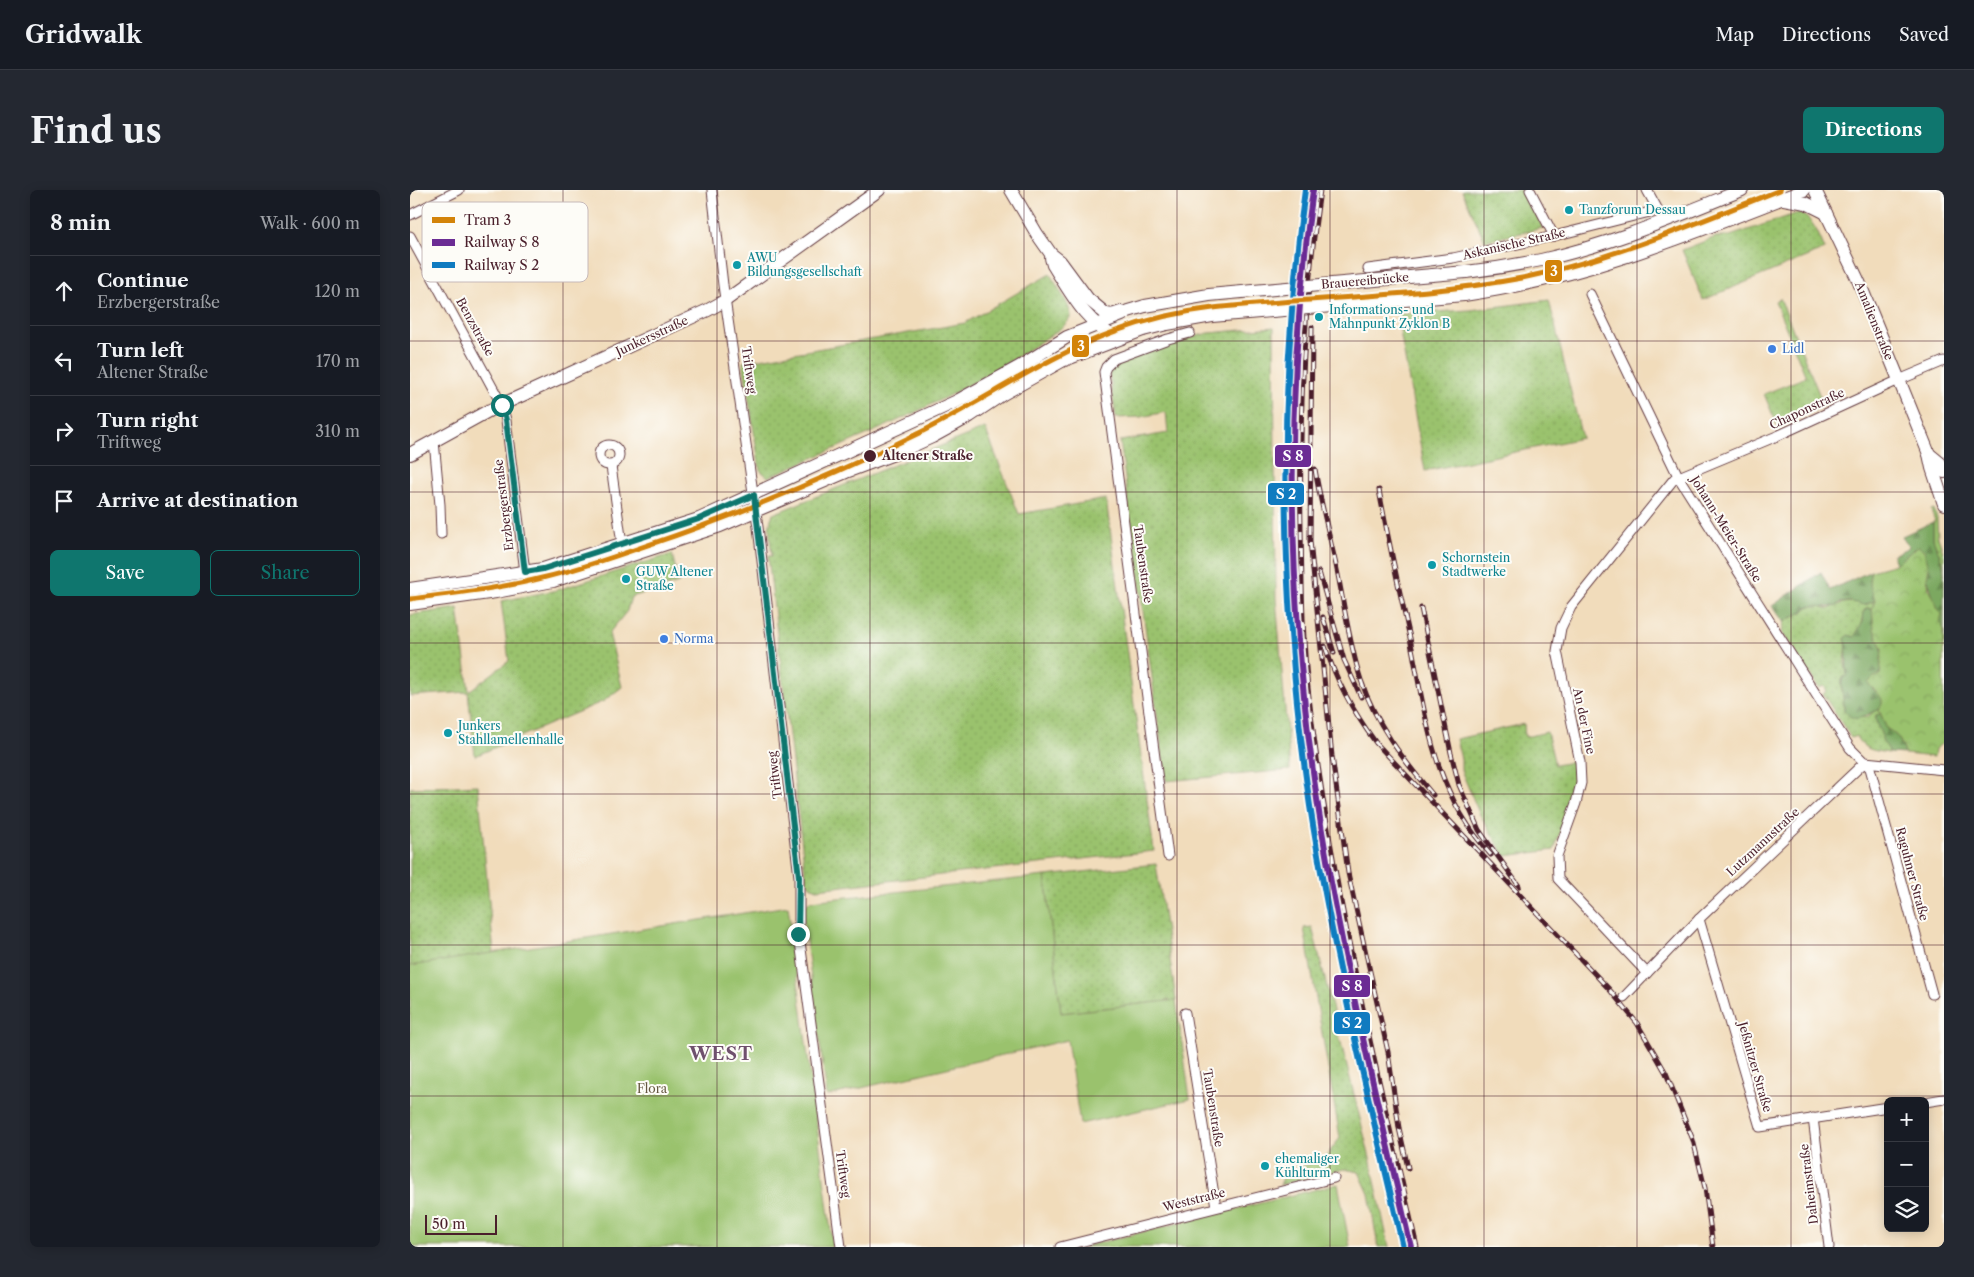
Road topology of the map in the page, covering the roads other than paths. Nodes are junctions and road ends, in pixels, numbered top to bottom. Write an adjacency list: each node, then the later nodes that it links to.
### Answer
1 (459, 190): 11 (street)
2 (712, 190): 23 (street, Triftweg)
3 (879, 190): 23 (main road, Junkersstraße)
4 (1011, 190): 17 (main road)
5 (1530, 190): 16 (street)
6 (1648, 190): 16 (street, Askanische Straße)
7 (1742, 190): 20 (main road, Askanische Straße)
8 (1804, 190): 10 (main road)
9 (1815, 190): 13 (main road, Amalienstraße)
10 (1782, 199): 13 (main road); 27 (main road, Brauereibrücke, bridge)
11 (435, 202)
12 (422, 209): 14 (street)
13 (1826, 213): 29 (main road, Amalienstraße)
14 (410, 215)
15 (410, 236): 18 (street, Benzstraße)
16 (1554, 236): 19 (street, Askanische Straße)
17 (1051, 254): 24 (main road); 25 (main road)
18 (422, 258)
19 (1368, 269)
20 (1466, 272): 24 (main road, Brauereibrücke, bridge)
21 (435, 282): 30 (street, Benzstraße)
22 (1590, 294): 36 (street, Johann-Meier-Straße)
23 (726, 300): 30 (main road, Junkersstraße); 37 (street, Triftweg)
24 (1128, 311): 25 (main road)
25 (1096, 326): 27 (main road); 37 (main road)
26 (1190, 334): 47 (street, Taubenstraße)
27 (1118, 338): 39 (main road)
28 (1944, 361): 29 (street, Chaponstraße)
29 (1899, 380): 33 (main road, Amalienstraße); 36 (street, Chaponstraße)
30 (502, 405): 31 (main road, Junkersstraße); 42 (street, Erzbergerstraße)
31 (434, 441): 32 (main road, Junkersstraße); 40 (street)
32 (410, 454)
33 (1929, 454): 35 (main road, Amalienstraße); 38 (main road, Amalienstraße)
34 (611, 466): 41 (street)
35 (1944, 472)
36 (1679, 478): 45 (street, Johann-Meier-Straße); 49 (street, An der Fine)
37 (754, 495): 39 (street, Triftweg); 41 (main road)
38 (1944, 504)
39 (756, 511): 44 (main road); 59 (street, Triftweg)
40 (441, 534)
41 (622, 544): 42 (main road)
42 (525, 572): 43 (main road)
43 (410, 590)
44 (410, 604)
45 (1866, 762): 46 (street); 48 (street, Lutzmannstraße); 50 (street, Raguhner Straße)
46 (1944, 770)
47 (1168, 856)
48 (1700, 919): 49 (street, Lutzmannstraße); 56 (street, Jeßnitzer Straße)
49 (1648, 973): 51 (street, Lutzmannstraße)
50 (1932, 994)
51 (1624, 997)
52 (1185, 1013): 58 (street, Taubenstraße)
53 (1944, 1100): 54 (street)
54 (1929, 1102)
55 (1884, 1108): 56 (street, Jeßnitzer Straße)
56 (1813, 1118): 61 (street, Daheimstraße)
57 (1334, 1178): 58 (street, Weststraße)
58 (1216, 1207): 60 (street, Weststraße)
59 (841, 1247)
60 (1060, 1247)
61 (1829, 1247)

